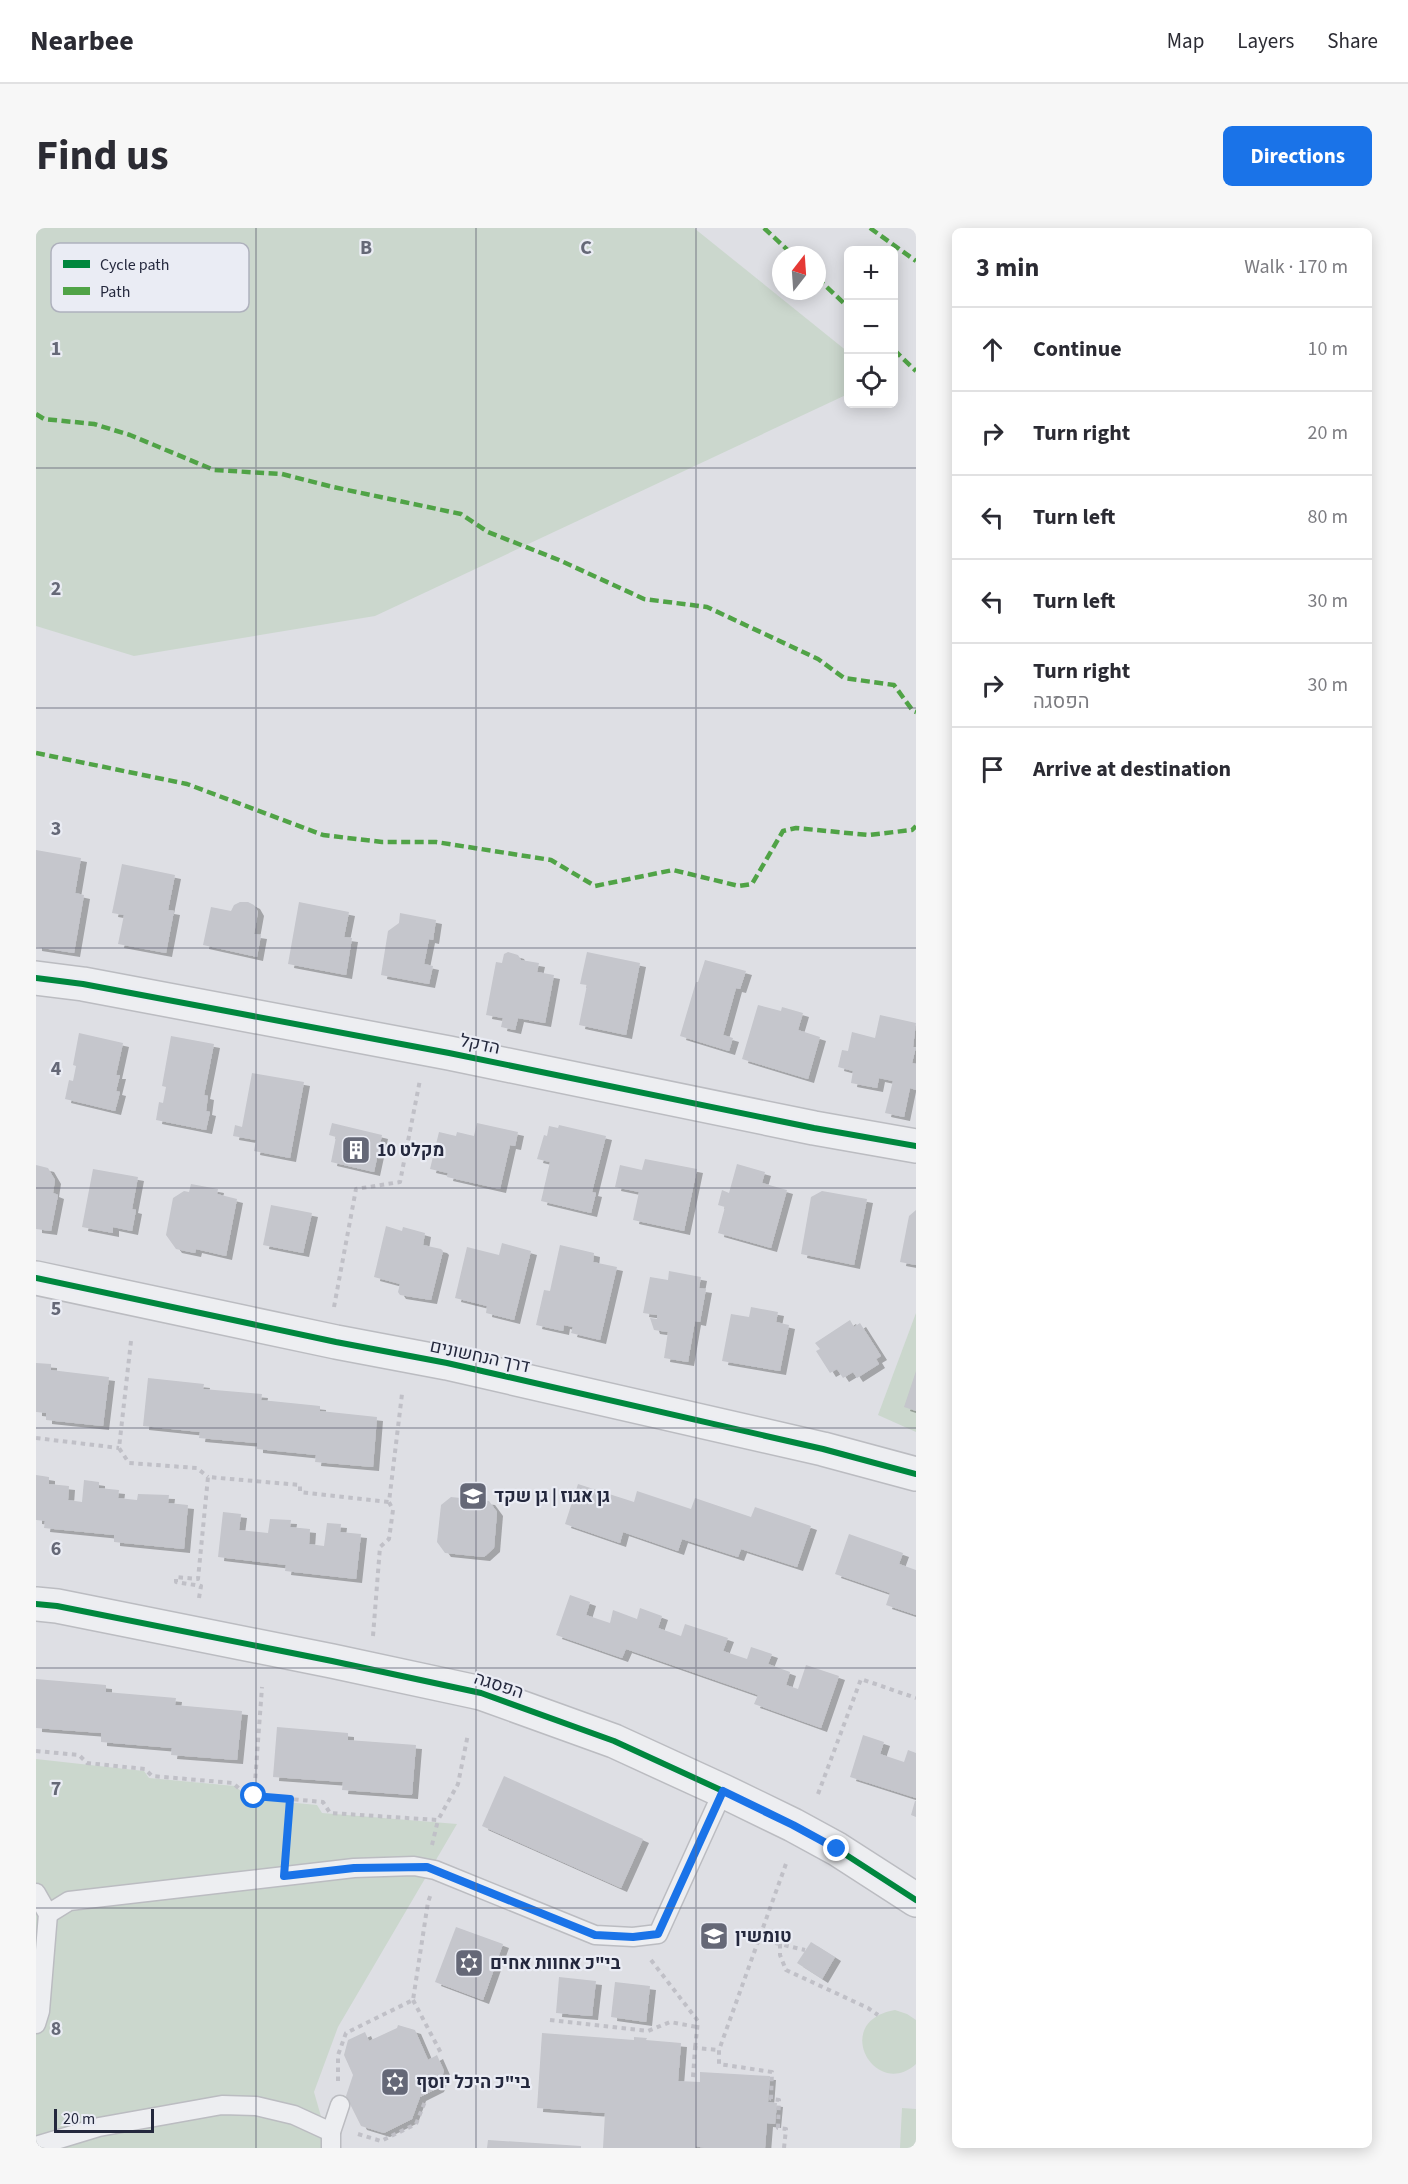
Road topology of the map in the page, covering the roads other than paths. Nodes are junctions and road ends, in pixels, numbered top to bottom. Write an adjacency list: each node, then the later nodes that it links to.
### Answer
1 (36, 978): 2 (street, הדקל)
2 (916, 1146)
3 (36, 1278): 4 (street, דרך הנחשונים)
4 (916, 1474)
5 (36, 1604): 6 (street, הפסגה)
6 (723, 1791): 8 (street, הפסגה); 9 (lane)
7 (36, 1893): 9 (lane)
8 (916, 1900)
9 (48, 1914): 10 (lane)
10 (36, 2024)
11 (340, 2105): 12 (lane)
12 (331, 2140): 13 (lane)
13 (36, 2146)

